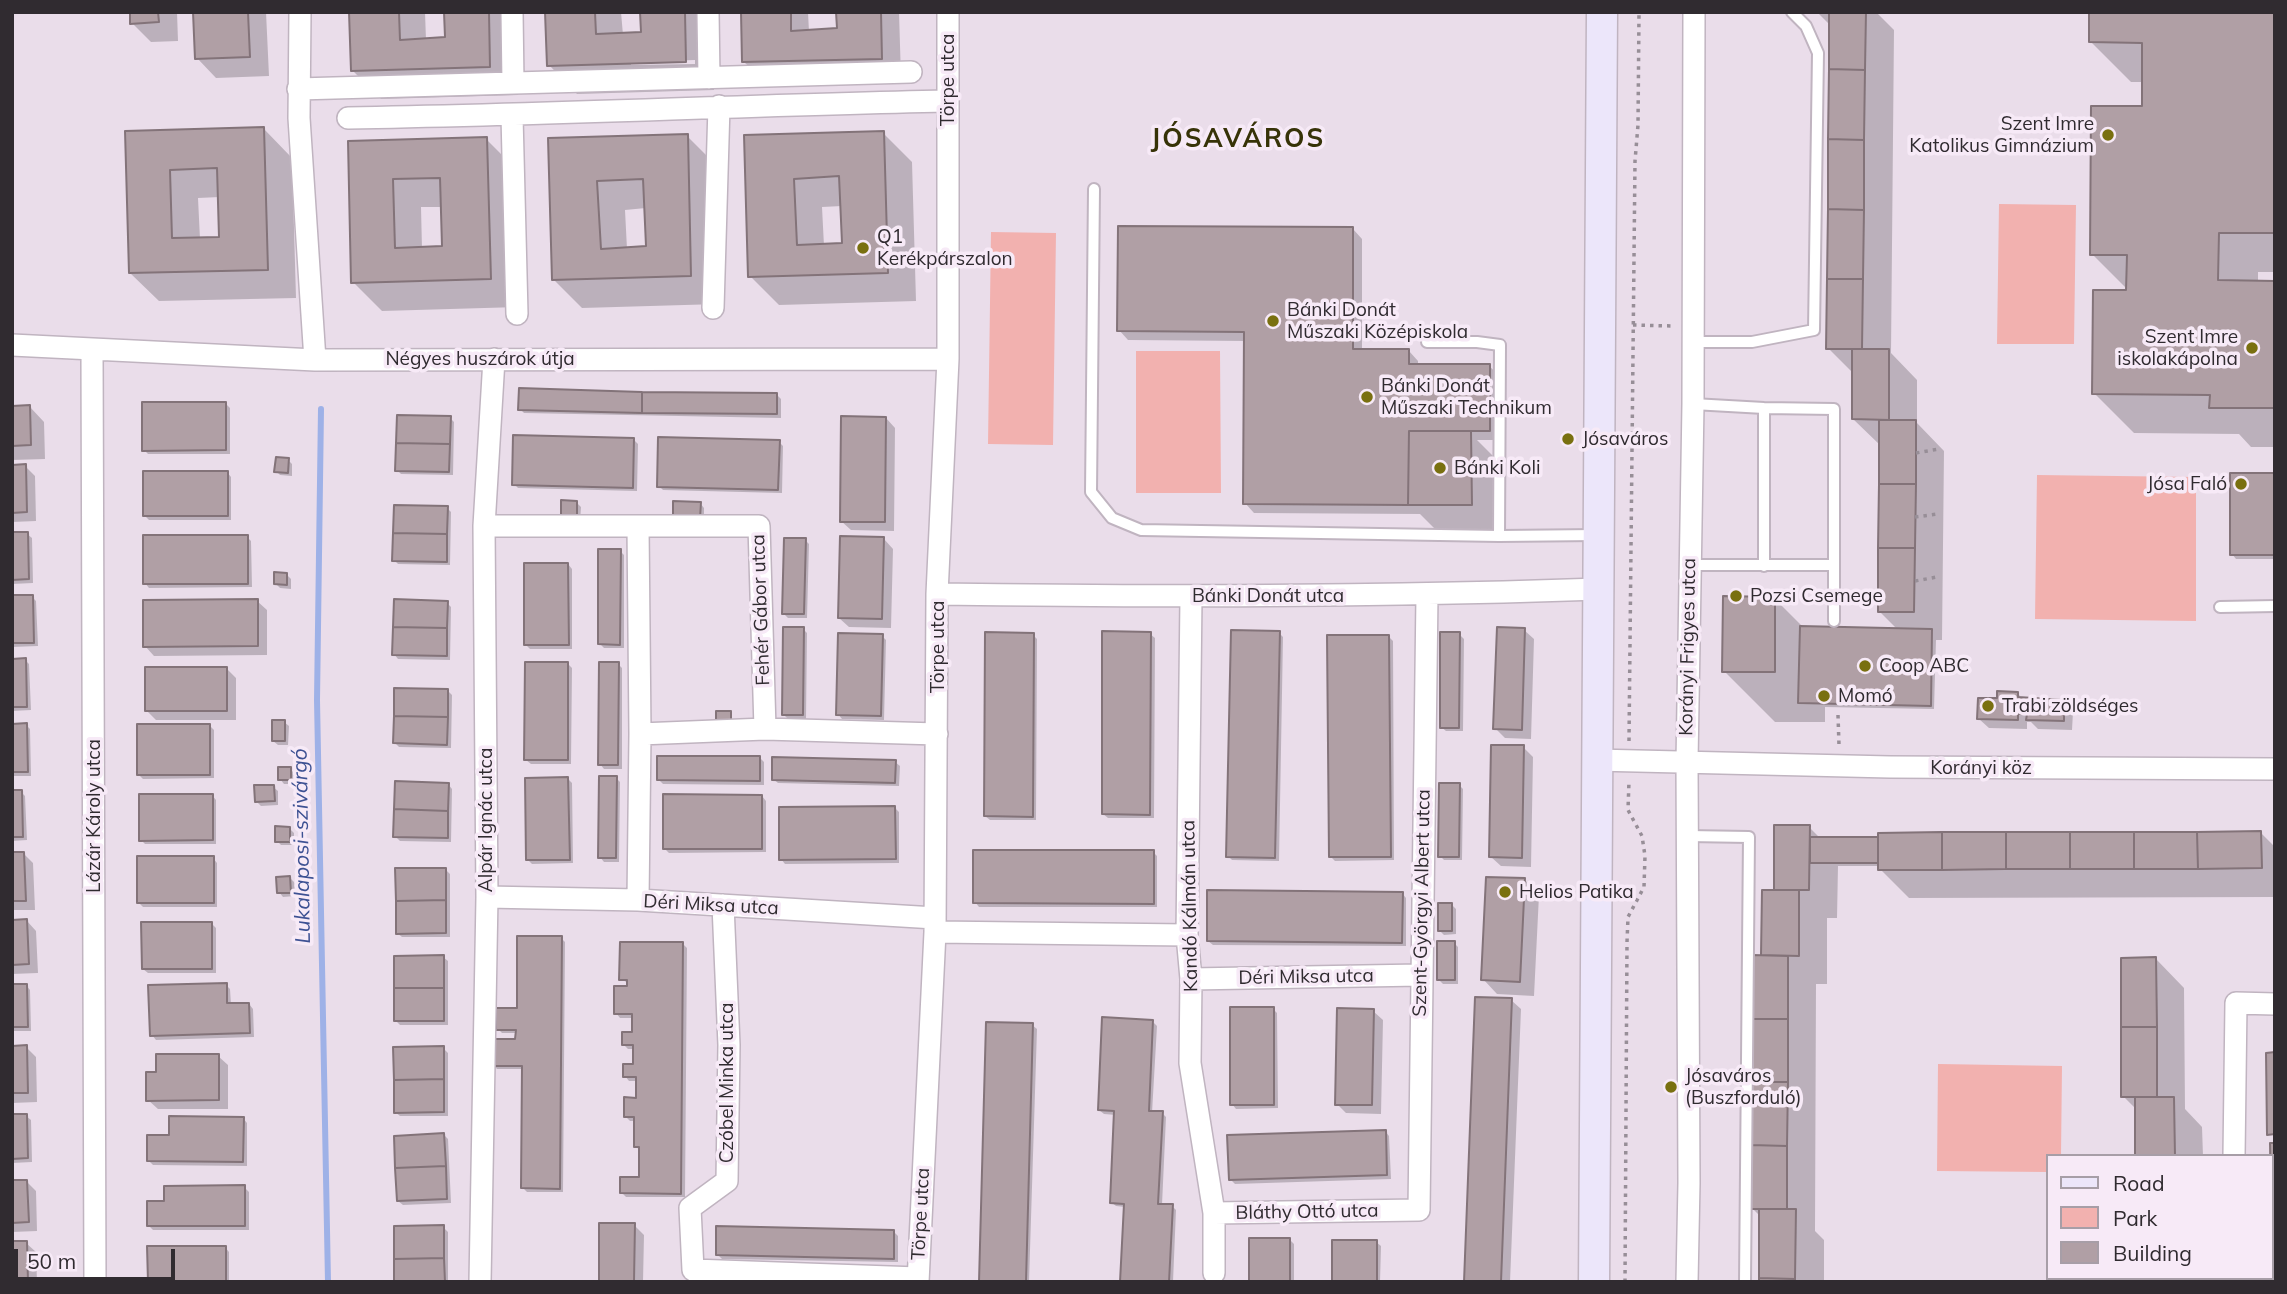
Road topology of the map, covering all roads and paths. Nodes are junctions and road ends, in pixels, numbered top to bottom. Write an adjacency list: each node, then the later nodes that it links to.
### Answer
1 (300, 12): 12 (street)
2 (512, 12): 11 (street)
3 (708, 12): 10 (street)
4 (948, 12): 13 (street, Törpe utca)
5 (1602, 12): 36 (street)
6 (1639, 12): 20 (path)
7 (1694, 12): 21 (street, Korányi Frigyes utca)
8 (1792, 12): 21 (lane)
9 (911, 72): 10 (street)
10 (709, 78): 11 (street)
11 (513, 83): 12 (street)
12 (298, 89): 27 (street)
13 (947, 101): 14 (street); 26 (street, Törpe utca)
14 (719, 106): 15 (street); 18 (street)
15 (512, 116): 16 (street); 19 (street)
16 (348, 118)
17 (1094, 189): 37 (lane)
18 (713, 308)
19 (517, 314)
20 (1633, 326): 21 (path); 55 (path)
21 (1693, 334): 28 (street, Korányi Frigyes utca)
22 (1427, 342): 37 (lane)
23 (12, 345): 24 (street, Négyes huszárok útja)
24 (92, 350): 27 (street, Négyes huszárok útja); 73 (street, Lázár Károly utca)
25 (494, 359): 26 (street, Négyes huszárok útja); 27 (street, Négyes huszárok útja); 34 (street, Alpár Ignác utca)
26 (948, 359): 44 (street, Törpe utca)
27 (315, 360)
28 (1693, 404): 29 (lane); 38 (street, Korányi Frigyes utca)
29 (1765, 408): 39 (lane); 40 (lane)
30 (1939, 449): 31 (path)
31 (1916, 453)
32 (1938, 514): 33 (path)
33 (1915, 517)
34 (484, 526): 35 (street, Fehér Gábor utca); 60 (street, Alpár Ignác utca)
35 (638, 526): 51 (street, Fehér Gábor utca); 52 (street)
36 (1600, 535): 37 (lane); 43 (street)
37 (1499, 536)
38 (1688, 565): 40 (lane); 56 (street, Korányi Frigyes utca)
39 (1834, 565): 40 (lane); 49 (lane)
40 (1763, 566)
41 (1937, 578): 42 (path)
42 (1915, 580)
43 (1599, 589): 45 (street, Bánki Donát utca); 54 (street)
44 (937, 594): 46 (street, Bánki Donát utca); 53 (street, Törpe utca)
45 (1427, 595): 46 (street, Bánki Donát utca); 65 (street, Szent-Györgyi Albert utca)
46 (1191, 597): 64 (street, Kandó Kálmán utca)
47 (2275, 606): 48 (lane)
48 (2220, 607)
49 (1834, 621)
50 (1838, 715): 57 (path)
51 (765, 730): 52 (street); 53 (street)
52 (640, 734): 61 (street)
53 (937, 734): 63 (street, Törpe utca)
54 (1595, 760): 55 (street, Korányi köz); 75 (street)
55 (1629, 760): 56 (street, Korányi köz); 76 (path)
56 (1686, 762): 57 (street, Korányi köz); 59 (street, Korányi Frigyes utca)
57 (1839, 767): 58 (street, Korányi köz)
58 (2275, 769)
59 (1688, 836): 77 (street, Korányi Frigyes utca); 78 (lane)
60 (487, 897): 61 (street, Déri Miksa utca); 74 (street, Alpár Ignác utca)
61 (638, 900): 62 (street, Déri Miksa utca)
62 (723, 905): 63 (street, Déri Miksa utca); 72 (street, Czóbel Minka utca)
63 (935, 925): 64 (street, Déri Miksa utca); 72 (street, Törpe utca)
64 (1187, 935): 66 (street, Kandó Kálmán utca)
65 (1420, 975): 66 (street, Déri Miksa utca); 69 (street, Szent-Györgyi Albert utca)
66 (1191, 979): 70 (street, Kandó Kálmán utca)
67 (2275, 1004): 68 (street)
68 (2234, 1154)
69 (1419, 1210): 70 (street, Bláthy Ottó utca)
70 (1214, 1213): 71 (street, Bláthy Ottó utca)
71 (1214, 1273)
72 (918, 1280)
73 (95, 1282)
74 (480, 1282)
75 (1594, 1282)
76 (1625, 1282)
77 (1687, 1282)
78 (1745, 1282)

